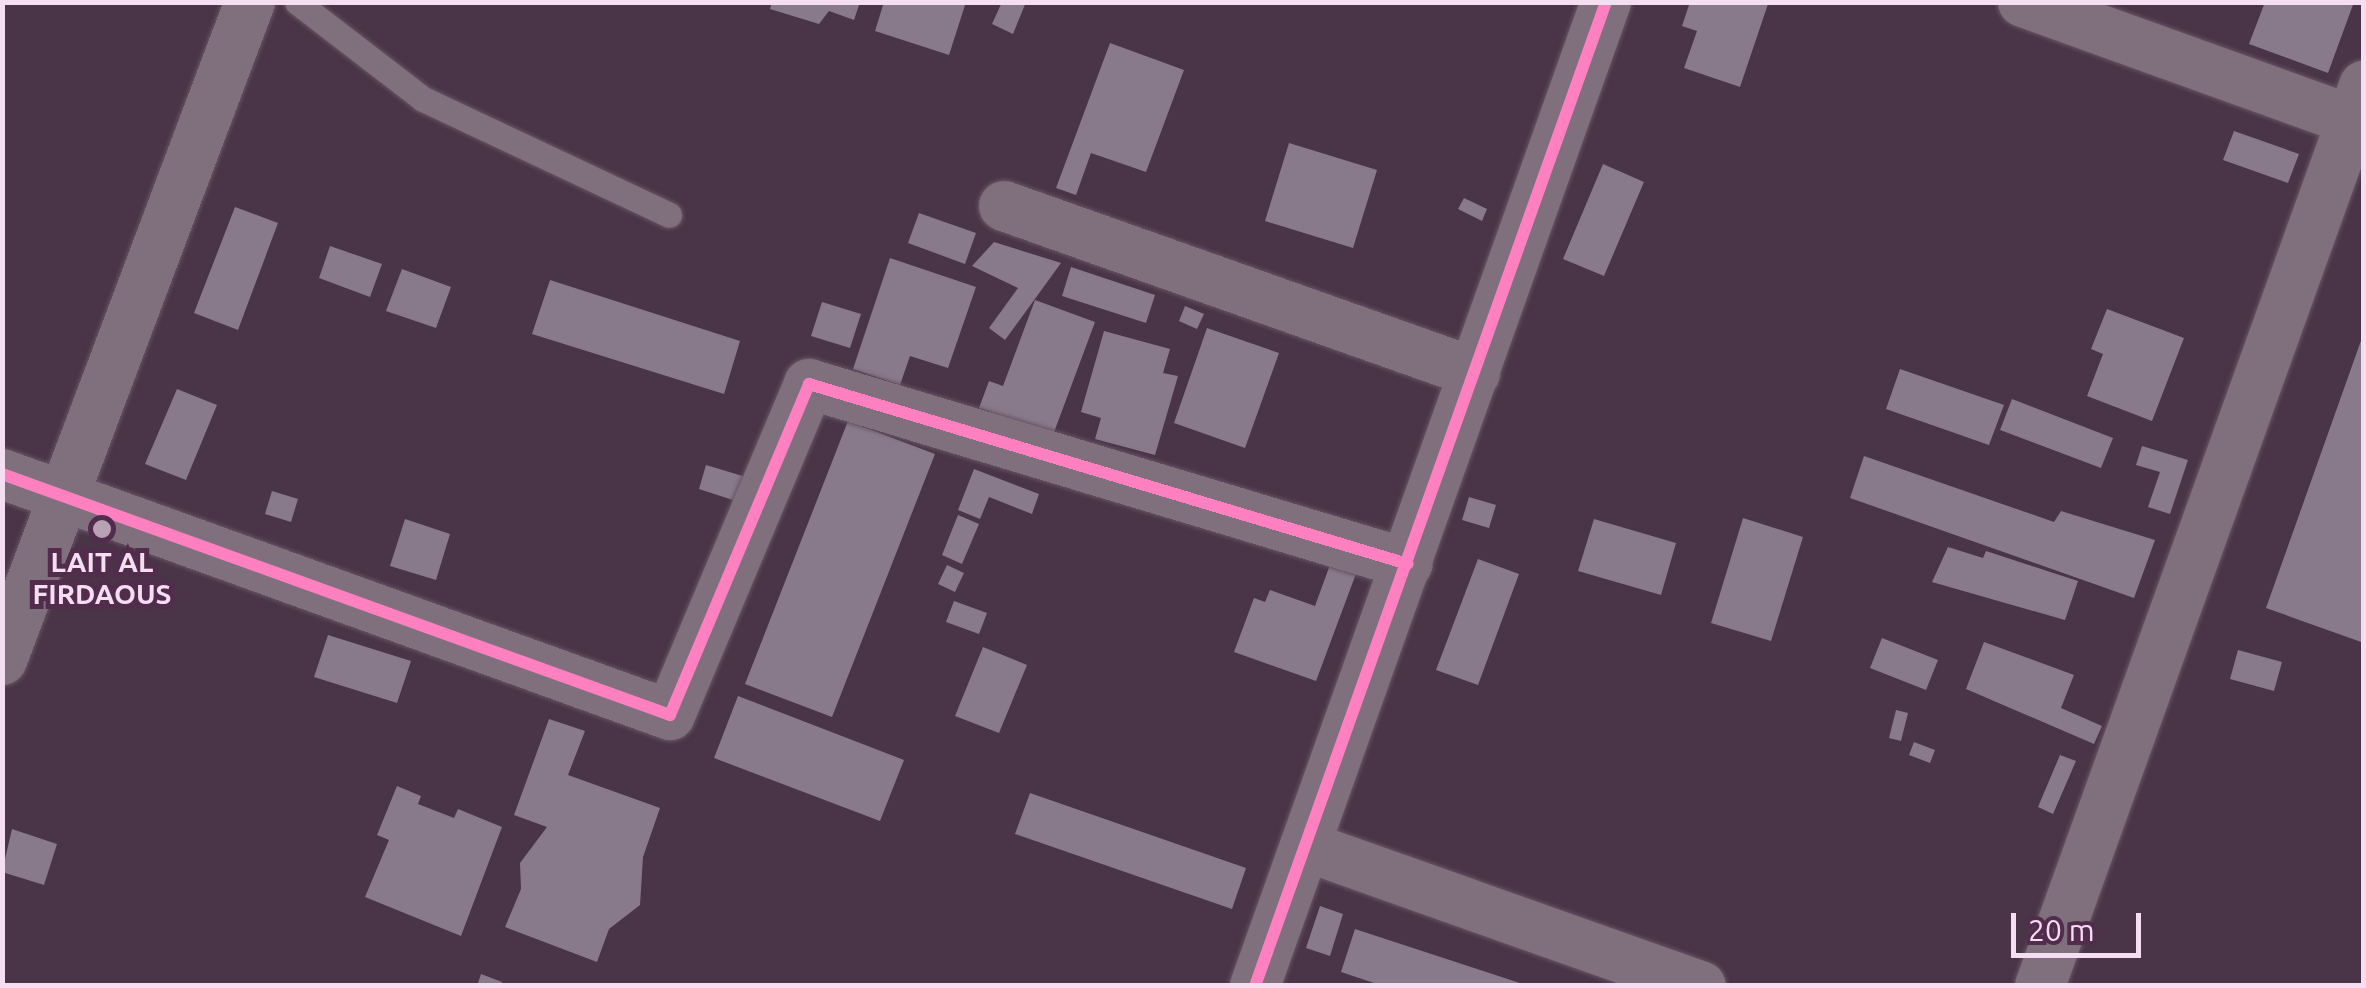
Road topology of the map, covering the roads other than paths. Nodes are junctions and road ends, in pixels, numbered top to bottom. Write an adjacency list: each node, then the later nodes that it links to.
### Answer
1 (250, 2): 10 (street)
2 (297, 2): 7 (lane)
3 (1606, 2): 8 (street)
4 (2024, 2): 5 (street)
5 (2359, 110): 16 (street)
6 (1004, 206): 8 (street)
7 (669, 215)
8 (1475, 374): 11 (street)
9 (2, 474): 10 (street)
10 (60, 494): 11 (street); 12 (street)
11 (1408, 564): 13 (street)
12 (2, 660)
13 (1306, 846): 14 (street); 15 (street)
14 (1255, 986)
15 (1702, 986)
16 (2040, 986)

